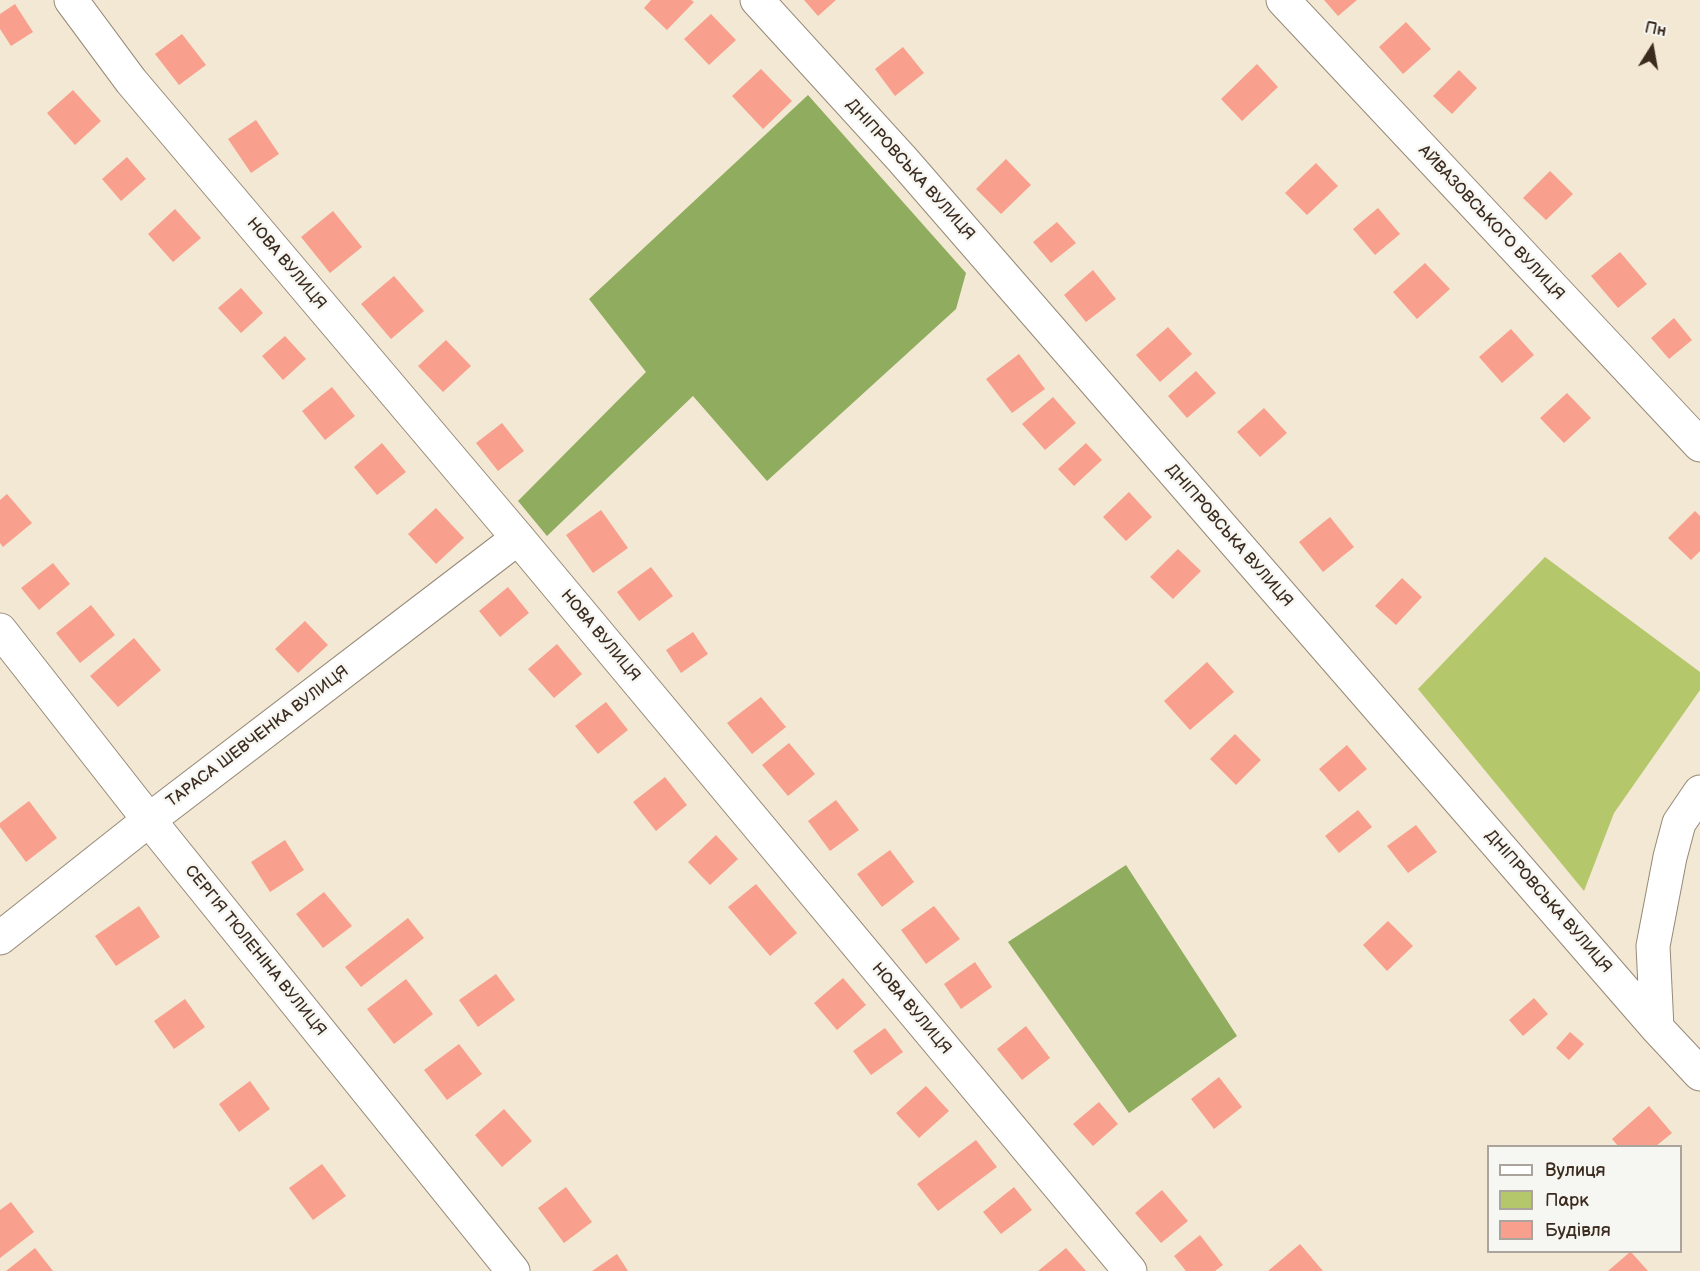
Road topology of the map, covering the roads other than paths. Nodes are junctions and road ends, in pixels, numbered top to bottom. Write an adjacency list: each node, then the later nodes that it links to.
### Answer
1 (71, 0): 5 (street, НОВА ВУЛИЦЯ)
2 (757, 0): 10 (street, ДНІПРОВСЬКА ВУЛИЦЯ)
3 (1283, 0): 4 (street, АЙВАЗОВСЬКОГО ВУЛИЦЯ)
4 (1700, 445)
5 (518, 538): 8 (street, ТАРАСА ШЕВЧЕНКА ВУЛИЦЯ); 13 (street, НОВА ВУЛИЦЯ)
6 (0, 630): 8 (street, СЕРГІЯ ТЮЛЕНІНА ВУЛИЦЯ)
7 (1700, 792): 10 (street)
8 (149, 819): 9 (street, ТАРАСА ШЕВЧЕНКА ВУЛИЦЯ); 12 (street, СЕРГІЯ ТЮЛЕНІНА ВУЛИЦЯ)
9 (0, 938)
10 (1657, 1028): 11 (street, ДНІПРОВСЬКА ВУЛИЦЯ)
11 (1700, 1074)
12 (513, 1271)
13 (1130, 1271)

